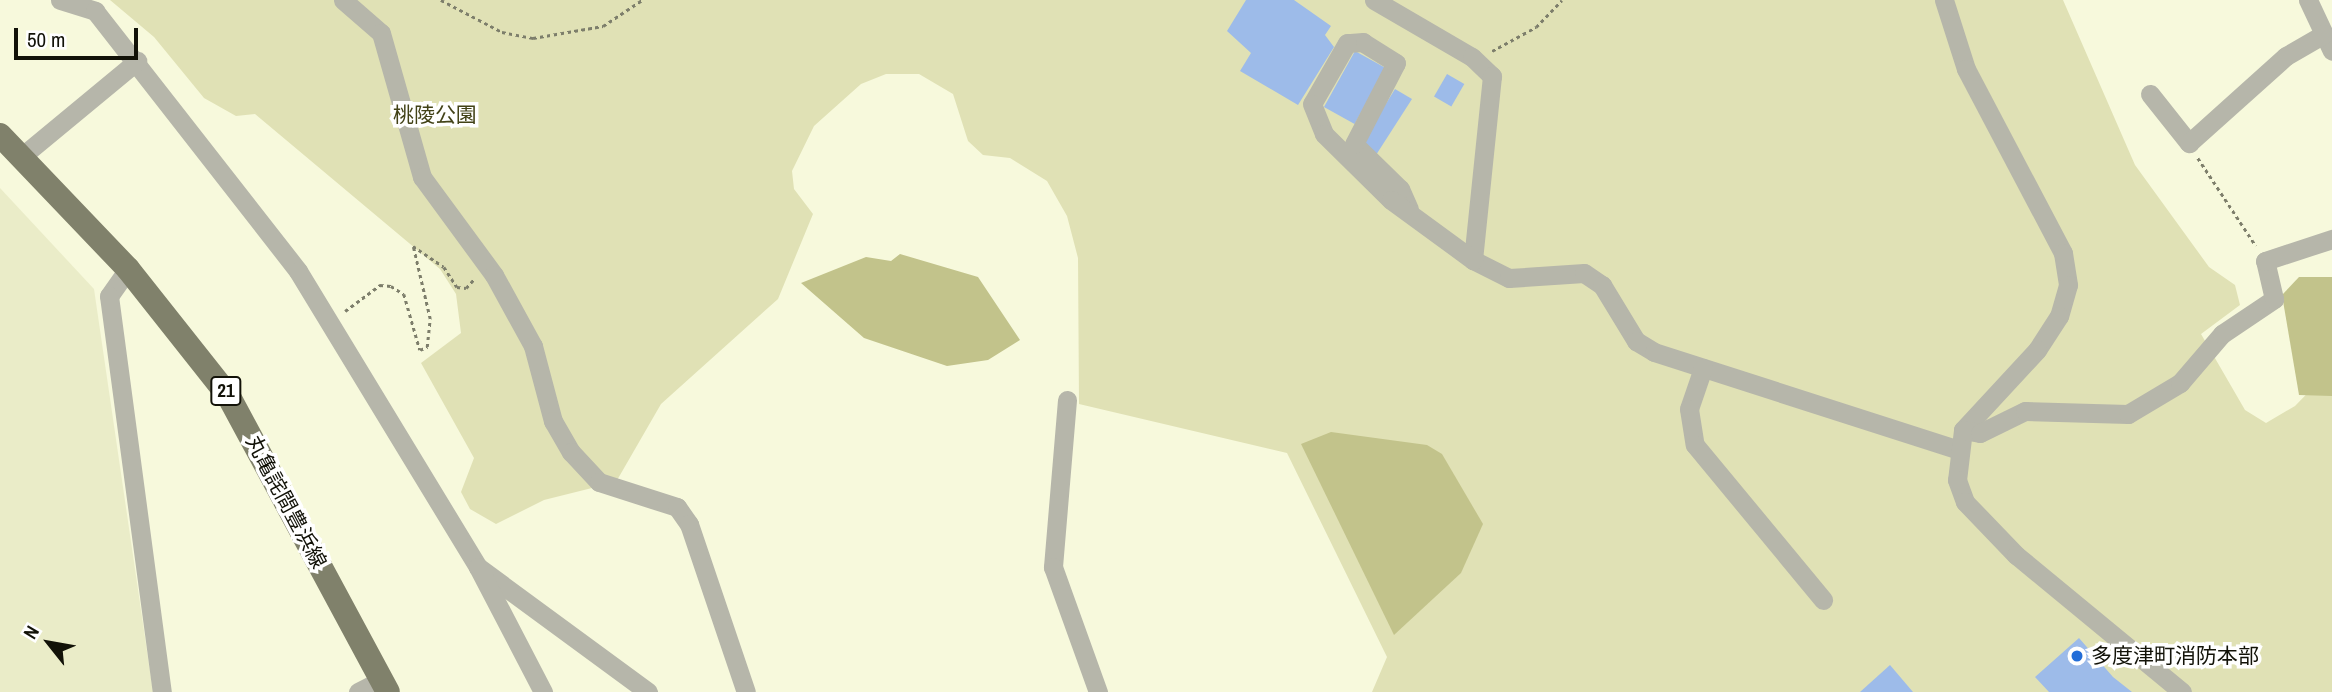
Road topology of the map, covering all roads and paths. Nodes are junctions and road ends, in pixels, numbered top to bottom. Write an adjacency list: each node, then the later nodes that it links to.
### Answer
1 (60, 0): 11 (street)
2 (343, 0): 21 (street)
3 (441, 0): 4 (path)
4 (642, 0)
5 (1374, 0): 10 (street)
6 (1562, 0): 10 (path)
7 (1944, 0): 25 (street)
8 (2308, 0): 9 (street)
9 (2328, 43): 14 (street)
10 (1476, 60): 18 (street)
11 (137, 61): 15 (street); 22 (street)
12 (2150, 94): 14 (street)
13 (0, 135): 15 (main road, 丸亀詫間豊浜線 / 21)
14 (2189, 143): 19 (path)
15 (20, 157): 20 (main road, 丸亀詫間豊浜線 / 21)
16 (1409, 209): 16 (street); 18 (street)
17 (2332, 239): 19 (street)
18 (1473, 260): 23 (street)
19 (2265, 261): 25 (street)
20 (128, 269): 28 (main road, 丸亀詫間豊浜線 / 21); 29 (street)
21 (496, 279): 22 (path); 33 (street)
22 (331, 321): 26 (street)
23 (1703, 368): 25 (street); 27 (street)
24 (1067, 400): 34 (street)
25 (1960, 439): 35 (street)
26 (478, 567): 31 (street); 32 (street)
27 (1823, 600)
28 (385, 686): 30 (street)
29 (162, 692)
30 (358, 692)
31 (543, 692)
32 (648, 692)
33 (746, 692)
34 (1098, 692)
35 (2182, 692)

